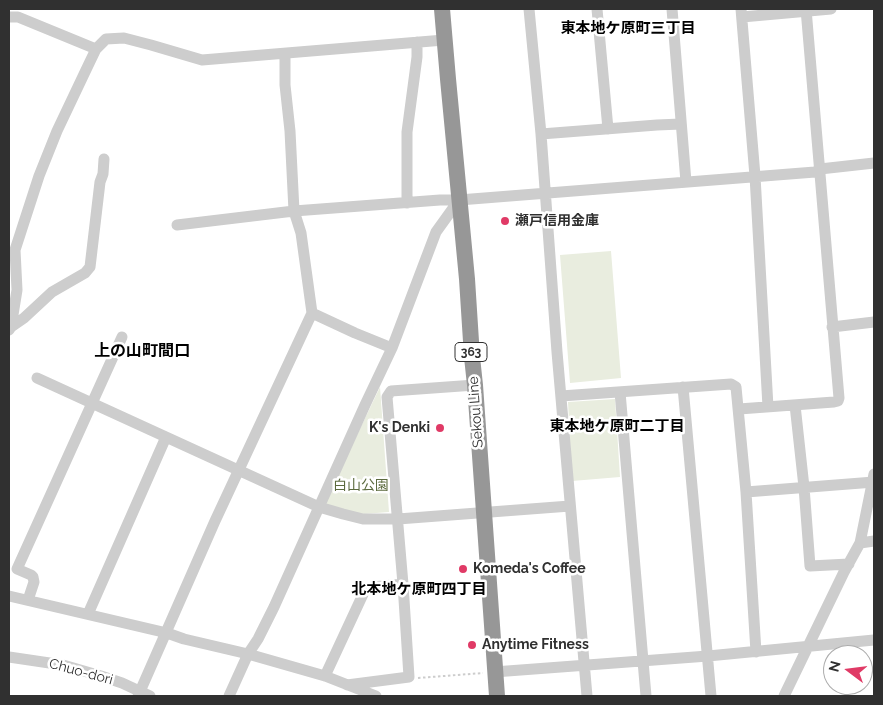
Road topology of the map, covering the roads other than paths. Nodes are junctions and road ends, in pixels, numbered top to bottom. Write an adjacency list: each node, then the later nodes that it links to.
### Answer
1 (442, 9): 9 (highway, Sekou Line / 363)
2 (529, 9): 15 (street)
3 (597, 9): 14 (street)
4 (672, 9): 13 (street)
5 (832, 9): 6 (street)
6 (806, 10): 7 (street); 18 (street)
7 (741, 13): 19 (street)
8 (9, 17): 11 (street)
9 (444, 40): 10 (street); 22 (highway, Sekou Line / 363)
10 (417, 42): 12 (street); 23 (street)
11 (96, 49): 12 (street); 29 (street)
12 (285, 54): 24 (street)
13 (681, 124): 14 (street); 20 (street)
14 (608, 129): 15 (street)
15 (541, 134): 21 (street)
16 (104, 159): 29 (street)
17 (874, 162): 18 (street)
18 (820, 169): 19 (street); 28 (street)
19 (755, 176): 20 (street); 39 (street)
20 (686, 182): 21 (street)
21 (545, 193): 22 (street); 36 (street)
22 (459, 200): 23 (street); 31 (street); 33 (highway, Sekou Line / 363)
23 (407, 203): 24 (street)
24 (294, 210): 25 (street); 26 (street)
25 (177, 225)
26 (312, 313): 31 (street); 42 (street)
27 (874, 322): 28 (street)
28 (832, 327): 38 (street)
29 (10, 328)
30 (122, 337): 37 (street)
31 (392, 348): 47 (street)
32 (36, 378): 37 (street)
33 (475, 385): 48 (highway, Sekou Line / 363); 49 (street)
34 (683, 387): 35 (street); 40 (street); 62 (street)
35 (620, 392): 36 (street); 64 (street)
36 (561, 396): 46 (street)
37 (92, 404): 41 (street); 55 (street)
38 (795, 406): 39 (street); 44 (street)
39 (768, 407): 40 (street)
40 (739, 409): 45 (street)
41 (166, 437): 42 (street); 56 (street)
42 (239, 470): 47 (street); 57 (street)
43 (874, 479): 44 (street); 51 (street)
44 (804, 487): 45 (street); 52 (street)
45 (746, 492): 60 (street)
46 (570, 506): 48 (street); 65 (street)
47 (319, 507): 49 (street); 61 (street)
48 (484, 513): 49 (street); 66 (highway, Sekou Line / 363)
49 (398, 519): 53 (street)
50 (874, 541): 51 (street)
51 (860, 543): 52 (street)
52 (849, 564): 59 (street)
53 (403, 584): 67 (street); 68 (street)
54 (9, 596): 55 (street)
55 (28, 600): 56 (street)
56 (88, 614): 57 (street)
57 (167, 633): 61 (street); 69 (street)
58 (874, 640): 59 (street)
59 (809, 646): 60 (street); 76 (street)
60 (756, 652): 62 (street)
61 (248, 654): 67 (street); 70 (street)
62 (708, 656): 64 (street); 75 (street)
63 (9, 657): 69 (street, Chuo-dori)
64 (643, 661): 65 (street); 74 (street)
65 (584, 665): 66 (street); 73 (street)
66 (494, 672): 72 (highway, Sekou Line / 363)
67 (324, 676): 68 (street)
68 (347, 686): 71 (street)
69 (143, 695)
70 (229, 696)
71 (376, 696)
72 (497, 696)
73 (586, 696)
74 (646, 696)
75 (711, 696)
76 (784, 696)

